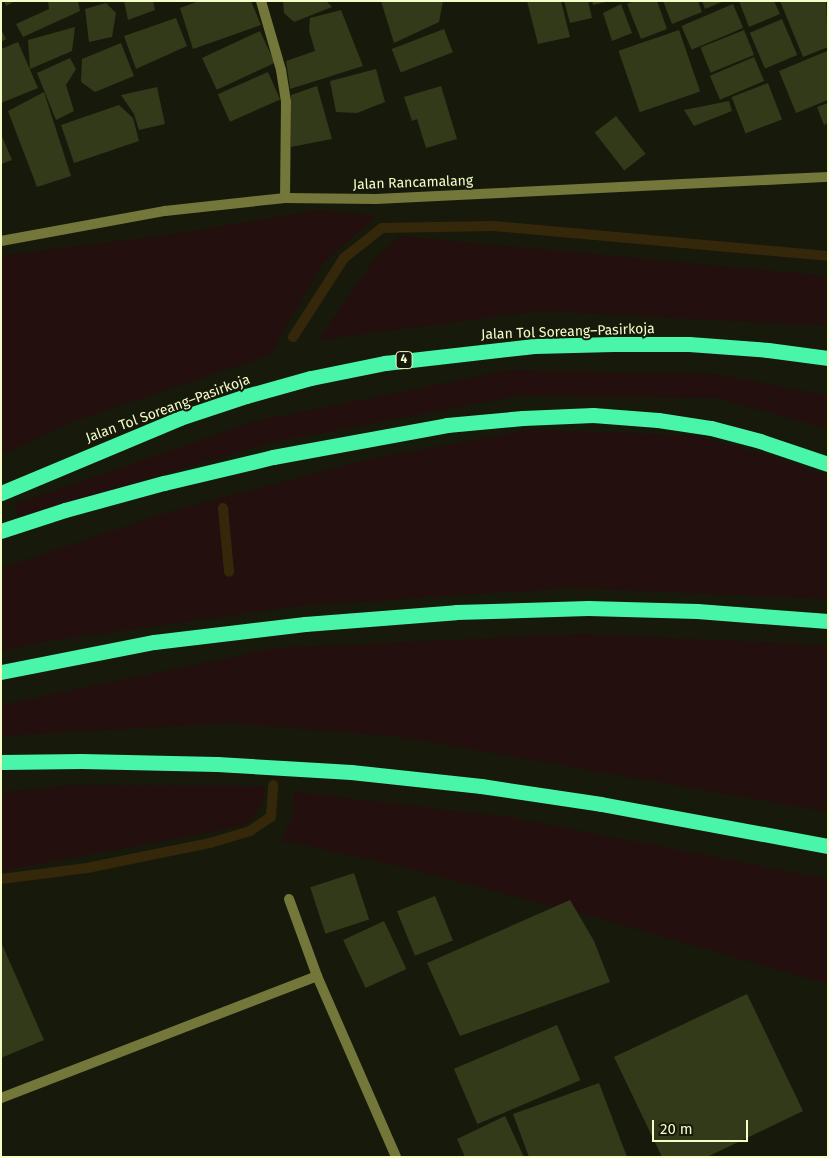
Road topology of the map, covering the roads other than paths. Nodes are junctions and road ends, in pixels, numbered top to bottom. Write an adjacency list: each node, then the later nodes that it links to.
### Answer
1 (261, 1): 3 (street)
2 (828, 177): 3 (street, Jalan Rancamalang)
3 (285, 198): 4 (street, Jalan Rancamalang)
4 (1, 241)
5 (828, 358): 7 (highway, Jalan Tol Soreang–Pasirkoja / 4)
6 (828, 464): 8 (highway)
7 (1, 493)
8 (1, 531)
9 (828, 622): 10 (highway)
10 (1, 672)
11 (1, 762): 12 (highway)
12 (828, 846)
13 (290, 899): 14 (street)
14 (316, 976): 15 (street); 16 (street)
15 (1, 1098)
16 (396, 1157)

